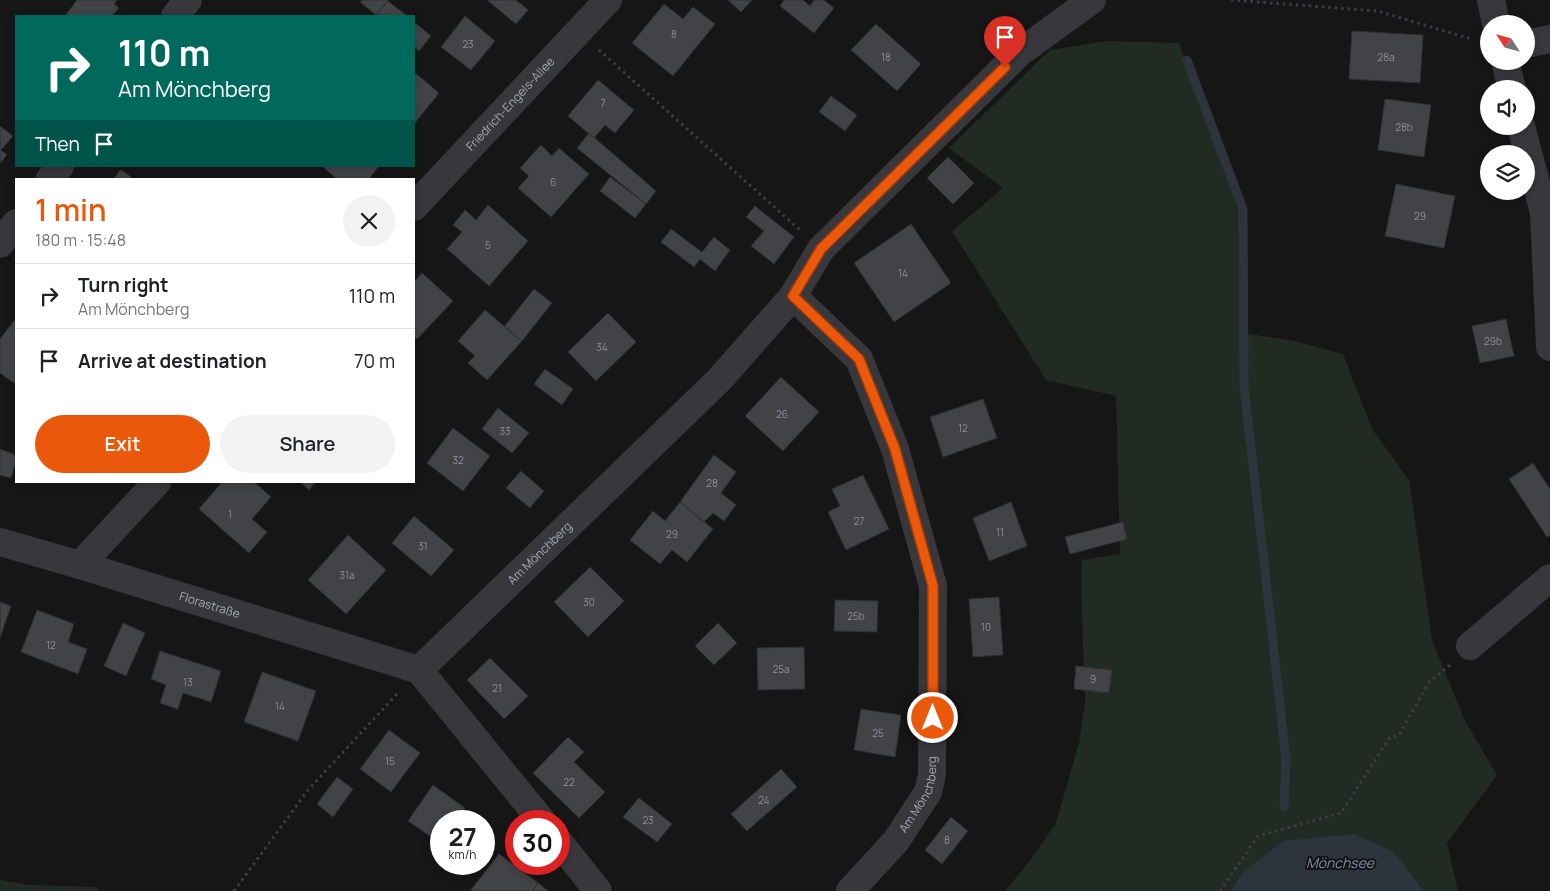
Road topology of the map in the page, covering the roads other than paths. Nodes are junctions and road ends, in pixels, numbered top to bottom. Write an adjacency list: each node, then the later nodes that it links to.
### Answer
1 (188, 0): 5 (street)
2 (608, 0): 12 (street, Friedrich-Engels-Allee)
3 (1092, 0): 15 (street, Am Mönchberg)
4 (1491, 0): 6 (street)
5 (176, 15)
6 (1490, 15)
7 (1550, 40): 8 (street)
8 (1535, 42)
9 (1523, 135): 16 (street)
10 (59, 167): 11 (street)
11 (51, 178)
12 (415, 206)
13 (15, 224): 14 (street)
14 (0, 244)
15 (793, 296): 22 (street, Am Mönchberg); 26 (street, Am Mönchberg)
16 (1550, 347)
17 (156, 483): 19 (street)
18 (0, 542): 19 (street, Florastraße)
19 (80, 565): 22 (street, Florastraße)
20 (1550, 578): 21 (street)
21 (1470, 646)
22 (419, 670): 23 (street)
23 (533, 810)
24 (570, 856): 25 (street)
25 (598, 891)
26 (850, 891)

